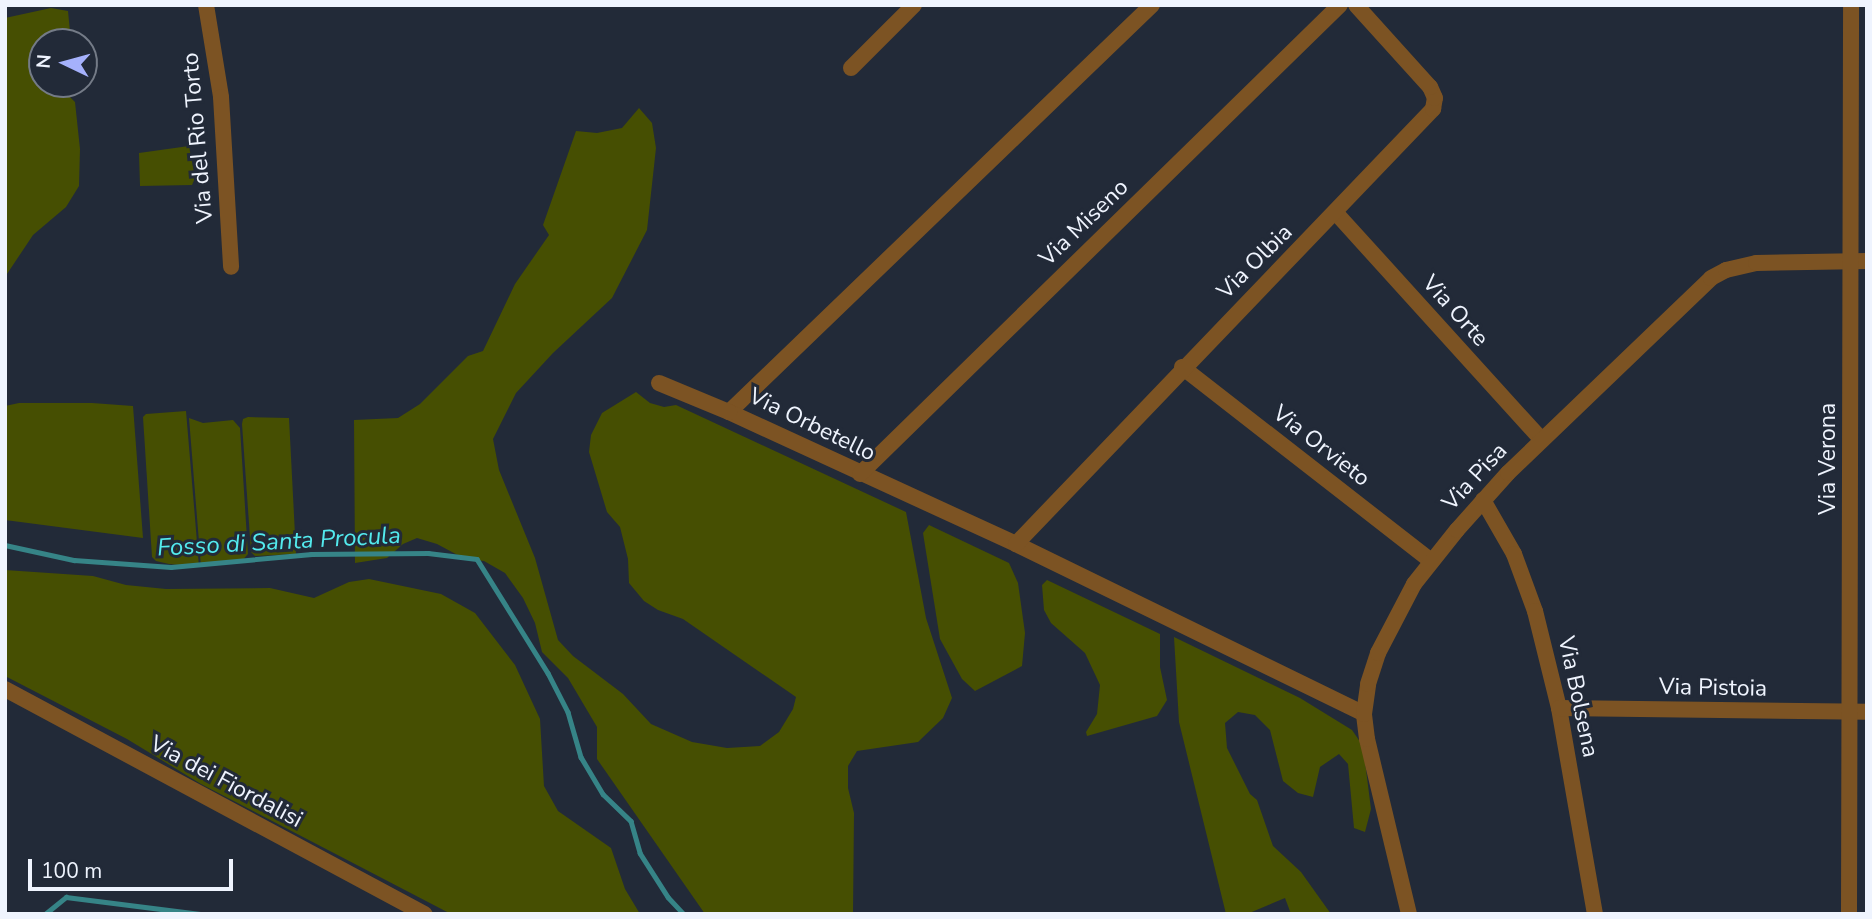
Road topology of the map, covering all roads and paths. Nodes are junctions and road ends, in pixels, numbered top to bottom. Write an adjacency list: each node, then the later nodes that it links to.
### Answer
1 (206, 5): 11 (street, Via del Rio Torto)
2 (914, 5): 7 (street)
3 (1152, 5): 14 (street, Via Orbetello)
4 (1340, 5): 16 (street, Via Miseno)
5 (1356, 5): 8 (street, Via Olbia)
6 (1851, 5): 9 (street, Via Verona)
7 (851, 68)
8 (1336, 213): 12 (street, Via Olbia); 15 (street, Via Orte)
9 (1850, 261): 10 (street, Via Pisa); 15 (street, Via Pisa); 19 (street, Via Verona)
10 (1867, 261)
11 (230, 267)
12 (1182, 368): 18 (street, Via Olbia); 20 (street, Via Orvieto)
13 (659, 383): 14 (street)
14 (729, 412): 16 (street, Via Orbetello)
15 (1541, 439): 17 (street, Via Pisa)
16 (860, 474): 18 (street, Via Orbetello)
17 (1483, 500): 20 (street, Via Pisa); 22 (street, Via Bolsena)
18 (1016, 544): 24 (street, Via Orbetello)
19 (1858, 550): 23 (street, Via Verona)
20 (1431, 561): 24 (street, Via Pisa)
21 (5, 689): 25 (street, Via dei Fiordalisi)
22 (1559, 708): 23 (street, Via Pistoia); 27 (street, Via Bolsena)
23 (1859, 712): 28 (street, Via Verona)
24 (1364, 714): 26 (street, Via Pisa)
25 (425, 914)
26 (1409, 914)
27 (1595, 914)
28 (1849, 914)

